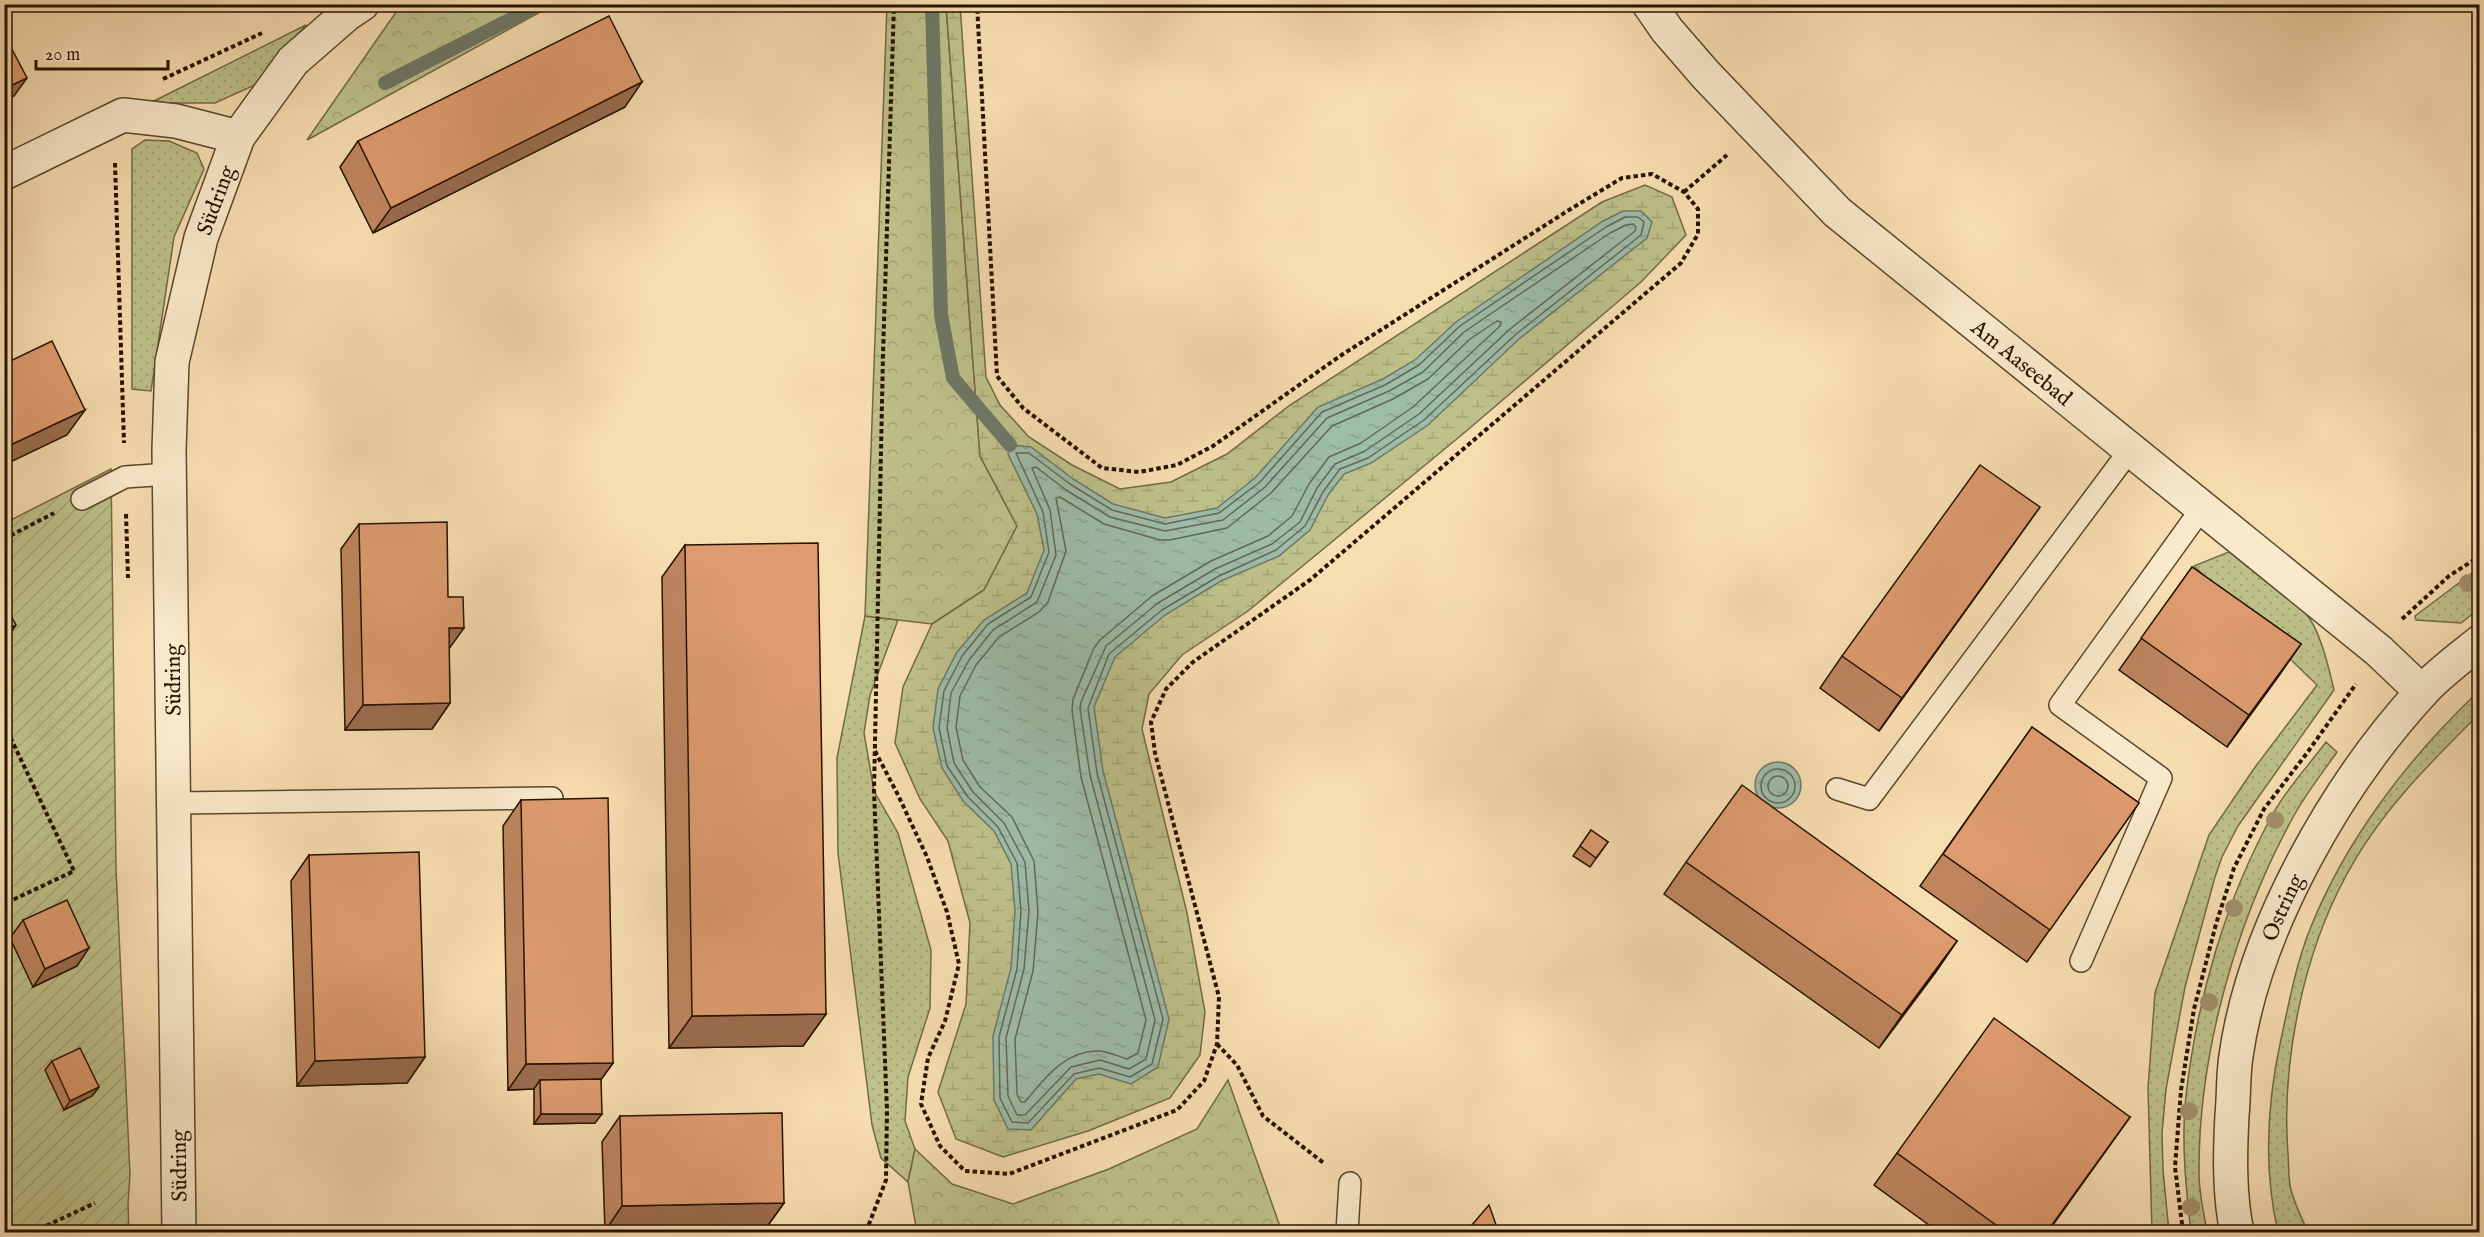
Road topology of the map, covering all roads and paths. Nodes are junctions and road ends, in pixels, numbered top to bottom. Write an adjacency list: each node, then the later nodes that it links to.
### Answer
1 (362, 4): 8 (street, Südring)
2 (894, 4): 19 (path)
3 (977, 4): 10 (path)
4 (1649, 4): 7 (street, Am Aaseebad)
5 (266, 31): 6 (path)
6 (123, 115): 8 (street); 9 (street)
7 (1758, 129): 10 (path); 11 (street, Am Aaseebad)
8 (238, 137): 12 (street, Südring)
9 (4, 174)
10 (1684, 192): 25 (path)
11 (2130, 450): 14 (street, Am Aaseebad); 20 (lane)
12 (169, 474): 13 (lane); 22 (street, Südring)
13 (82, 499): 15 (path)
14 (2202, 508): 17 (street, Am Aaseebad); 24 (lane)
15 (4, 539)
16 (2480, 642): 17 (street, Ostring)
17 (2422, 692): 32 (street, Ostring)
18 (4, 724): 23 (path)
19 (874, 751): 25 (path); 30 (path)
20 (1837, 789)
21 (552, 798): 22 (lane)
22 (174, 803): 29 (street, Südring)
23 (4, 904)
24 (2081, 961)
25 (1217, 1044): 26 (path)
26 (1350, 1183): 31 (lane)
27 (95, 1203): 28 (path)
28 (33, 1233)
29 (179, 1233)
30 (866, 1233)
31 (1347, 1233)
32 (2237, 1233)

